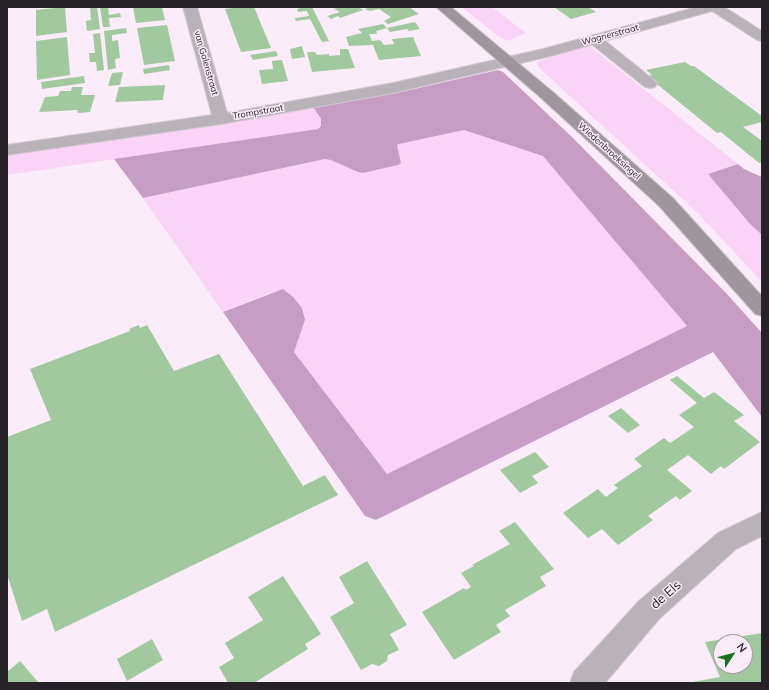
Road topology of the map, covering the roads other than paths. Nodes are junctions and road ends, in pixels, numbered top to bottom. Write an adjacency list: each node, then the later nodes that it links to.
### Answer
1 (190, 7): 8 (street, van Galenstraat)
2 (443, 7): 6 (street, Wiedenbroeksingel)
3 (714, 7): 4 (street); 5 (street, Wagnerstraat)
4 (762, 37)
5 (594, 40): 6 (street, Wagnerstraat); 7 (lane)
6 (508, 62): 8 (street, Trompstraat); 10 (street, Wiedenbroeksingel)
7 (650, 84)
8 (221, 119): 9 (street, Trompstraat)
9 (7, 150)
10 (762, 308)
11 (762, 523): 12 (street, de Els)
12 (585, 683)

